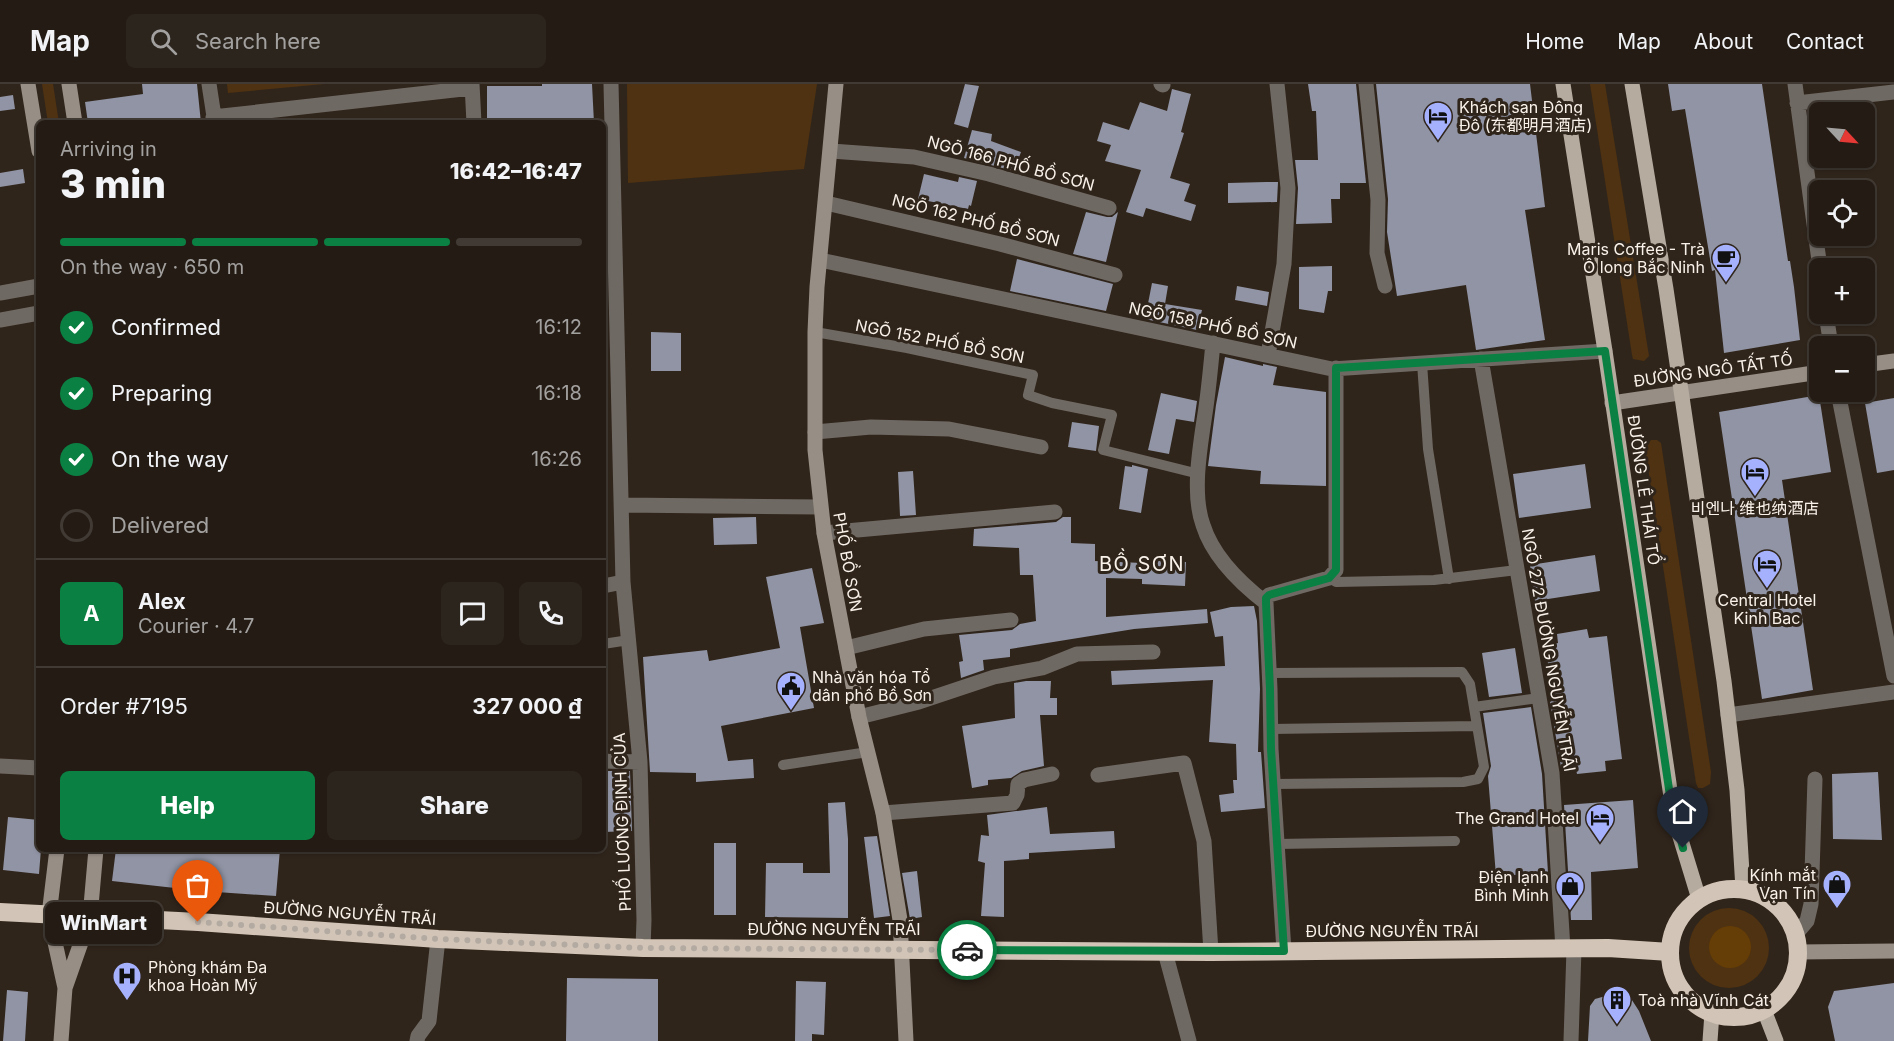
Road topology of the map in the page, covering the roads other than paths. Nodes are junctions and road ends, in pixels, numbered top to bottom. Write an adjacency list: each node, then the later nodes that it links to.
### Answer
1 (28, 84): 17 (street)
2 (69, 84): 14 (street)
3 (209, 84): 15 (street)
4 (611, 84): 21 (street, PHỐ LƯƠNG ĐỊNH CỦA)
5 (836, 84): 18 (street, PHỐ BỒ SƠN)
6 (1277, 84): 34 (street)
7 (1366, 84): 26 (street)
8 (1563, 84): 33 (main road, ĐƯỜNG LÊ THÁI TỔ)
9 (1632, 84): 41 (main road)
10 (1795, 84): 13 (street)
11 (472, 86): 15 (street); 16 (street)
12 (1894, 92): 13 (street)
13 (1797, 102): 23 (street)
14 (75, 120)
15 (214, 120)
16 (474, 120)
17 (36, 133)
18 (831, 151): 19 (street, PHỐ BỒ SƠN); 20 (street, NGÕ 166 PHỐ BỒ SƠN)
19 (826, 203): 24 (street, PHỐ BỒ SƠN); 25 (street, NGÕ 162 PHỐ BỒ SƠN)
20 (1109, 208)
21 (608, 213): 22 (street, PHỐ LƯƠNG ĐỊNH CỦA)
22 (608, 233): 47 (street, PHỐ LƯƠNG ĐỊNH CỦA)
23 (1819, 258)
24 (820, 260): 31 (street, PHỐ BỒ SƠN); 32 (street, NGÕ 158 PHỐ BỒ SƠN)
25 (1116, 276)
26 (1385, 286)
27 (36, 287): 28 (street)
28 (0, 293)
29 (36, 314): 30 (street)
30 (0, 320)
31 (815, 332): 44 (street, PHỐ BỒ SƠN); 46 (lane, NGÕ 152 PHỐ BỒ SƠN)
32 (1213, 343): 34 (street, NGÕ 158 PHỐ BỒ SƠN); 46 (street)
33 (1605, 351): 35 (street, NGÕ 158 PHỐ BỒ SƠN); 43 (main road, ĐƯỜNG LÊ THÁI TỔ)
34 (1268, 355): 39 (street, NGÕ 158 PHỐ BỒ SƠN)
35 (1481, 359): 37 (street, NGÕ 158 PHỐ BỒ SƠN); 51 (street, NGÕ 272 ĐƯỜNG NGUYỄN TRÃI)
36 (1894, 361): 38 (street)
37 (1422, 363): 39 (street, NGÕ 158 PHỐ BỒ SƠN); 53 (lane)
38 (1875, 364)
39 (1336, 368): 52 (street)
40 (1809, 374): 41 (street, ĐƯỜNG NGÔ TẤT TỐ)
41 (1682, 394): 43 (street, ĐƯỜNG NGÔ TẤT TỐ); 67 (main road)
42 (1840, 402): 63 (street)
43 (1612, 403): 87 (main road, ĐƯỜNG LÊ THÁI TỔ)
44 (815, 432): 45 (street); 48 (street, PHỐ BỒ SƠN)
45 (1041, 447)
46 (1199, 474): 56 (street)
47 (622, 505): 48 (street); 54 (street, PHỐ LƯƠNG ĐỊNH CỦA)
48 (820, 507): 50 (street, PHỐ BỒ SƠN)
49 (1055, 512): 50 (street)
50 (824, 533): 60 (street, PHỐ BỒ SƠN)
51 (1517, 570): 53 (lane); 65 (street, NGÕ 272 ĐƯỜNG NGUYỄN TRÃI)
52 (1329, 578): 53 (lane); 56 (street)
53 (1449, 579)
54 (623, 582): 55 (street); 58 (street, PHỐ LƯƠNG ĐỊNH CỦA)
55 (606, 585)
56 (1266, 603): 62 (street)
57 (1011, 620): 60 (street)
58 (628, 640): 59 (lane); 73 (street, PHỐ LƯƠNG ĐỊNH CỦA)
59 (606, 644)
60 (846, 648): 68 (street, PHỐ BỒ SƠN)
61 (1153, 652): 68 (street)
62 (1270, 673): 66 (lane); 70 (street)
63 (1894, 676)
64 (1894, 692): 67 (street)
65 (1539, 698): 66 (lane); 95 (street, NGÕ 272 ĐƯỜNG NGUYỄN TRÃI)
66 (1474, 707): 69 (lane)
67 (1728, 715): 86 (main road)
68 (859, 717): 71 (street, PHỐ BỒ SƠN)
69 (1477, 726): 70 (lane); 80 (lane)
70 (1271, 729): 80 (street)
71 (868, 752): 74 (lane); 81 (street, PHỐ BỒ SƠN)
72 (606, 761): 73 (street)
73 (640, 762): 93 (street, PHỐ LƯƠNG ĐỊNH CỦA)
74 (783, 765)
75 (0, 766): 76 (street)
76 (36, 768)
77 (1052, 774): 81 (street)
78 (1098, 775): 99 (street)
79 (1815, 779): 92 (street)
80 (1273, 784): 83 (street)
81 (883, 813): 94 (street, PHỐ BỒ SƠN)
82 (1455, 841): 83 (lane)
83 (1277, 844): 96 (street)
84 (57, 852): 89 (street)
85 (96, 852): 90 (street)
86 (1743, 889): 87 (highway); 92 (highway)
87 (1699, 899): 100 (highway)
88 (0, 912): 89 (highway, ĐƯỜNG NGUYỄN TRÃI)
89 (49, 915): 90 (highway, ĐƯỜNG NGUYỄN TRÃI); 101 (street)
90 (90, 917): 91 (highway, ĐƯỜNG NGUYỄN TRÃI); 101 (street)
91 (438, 939): 93 (highway, ĐƯỜNG NGUYỄN TRÃI); 105 (street)
92 (1797, 943): 97 (street); 102 (highway)
93 (643, 948): 94 (highway, ĐƯỜNG NGUYỄN TRÃI)
94 (902, 949): 98 (highway, ĐƯỜNG NGUYỄN TRÃI); 106 (street, PHỐ BỒ SƠN)
95 (1568, 949): 96 (highway, ĐƯỜNG NGUYỄN TRÃI); 100 (highway, ĐƯỜNG NGUYỄN TRÃI); 108 (street, NGÕ 272 ĐƯỜNG NGUYỄN TRÃI)
96 (1284, 951): 99 (highway, ĐƯỜNG NGUYỄN TRÃI)
97 (1894, 951)
98 (1165, 952): 99 (highway, ĐƯỜNG NGUYỄN TRÃI); 107 (street)
99 (1211, 952)
100 (1670, 952): 103 (highway)
101 (64, 988): 104 (street)
102 (1764, 1010): 103 (highway); 110 (main road)
103 (1712, 1013): 109 (main road)
104 (61, 1041)
105 (417, 1041)
106 (906, 1041)
107 (1189, 1041)
108 (1571, 1041)
109 (1710, 1041)
110 (1776, 1041)

